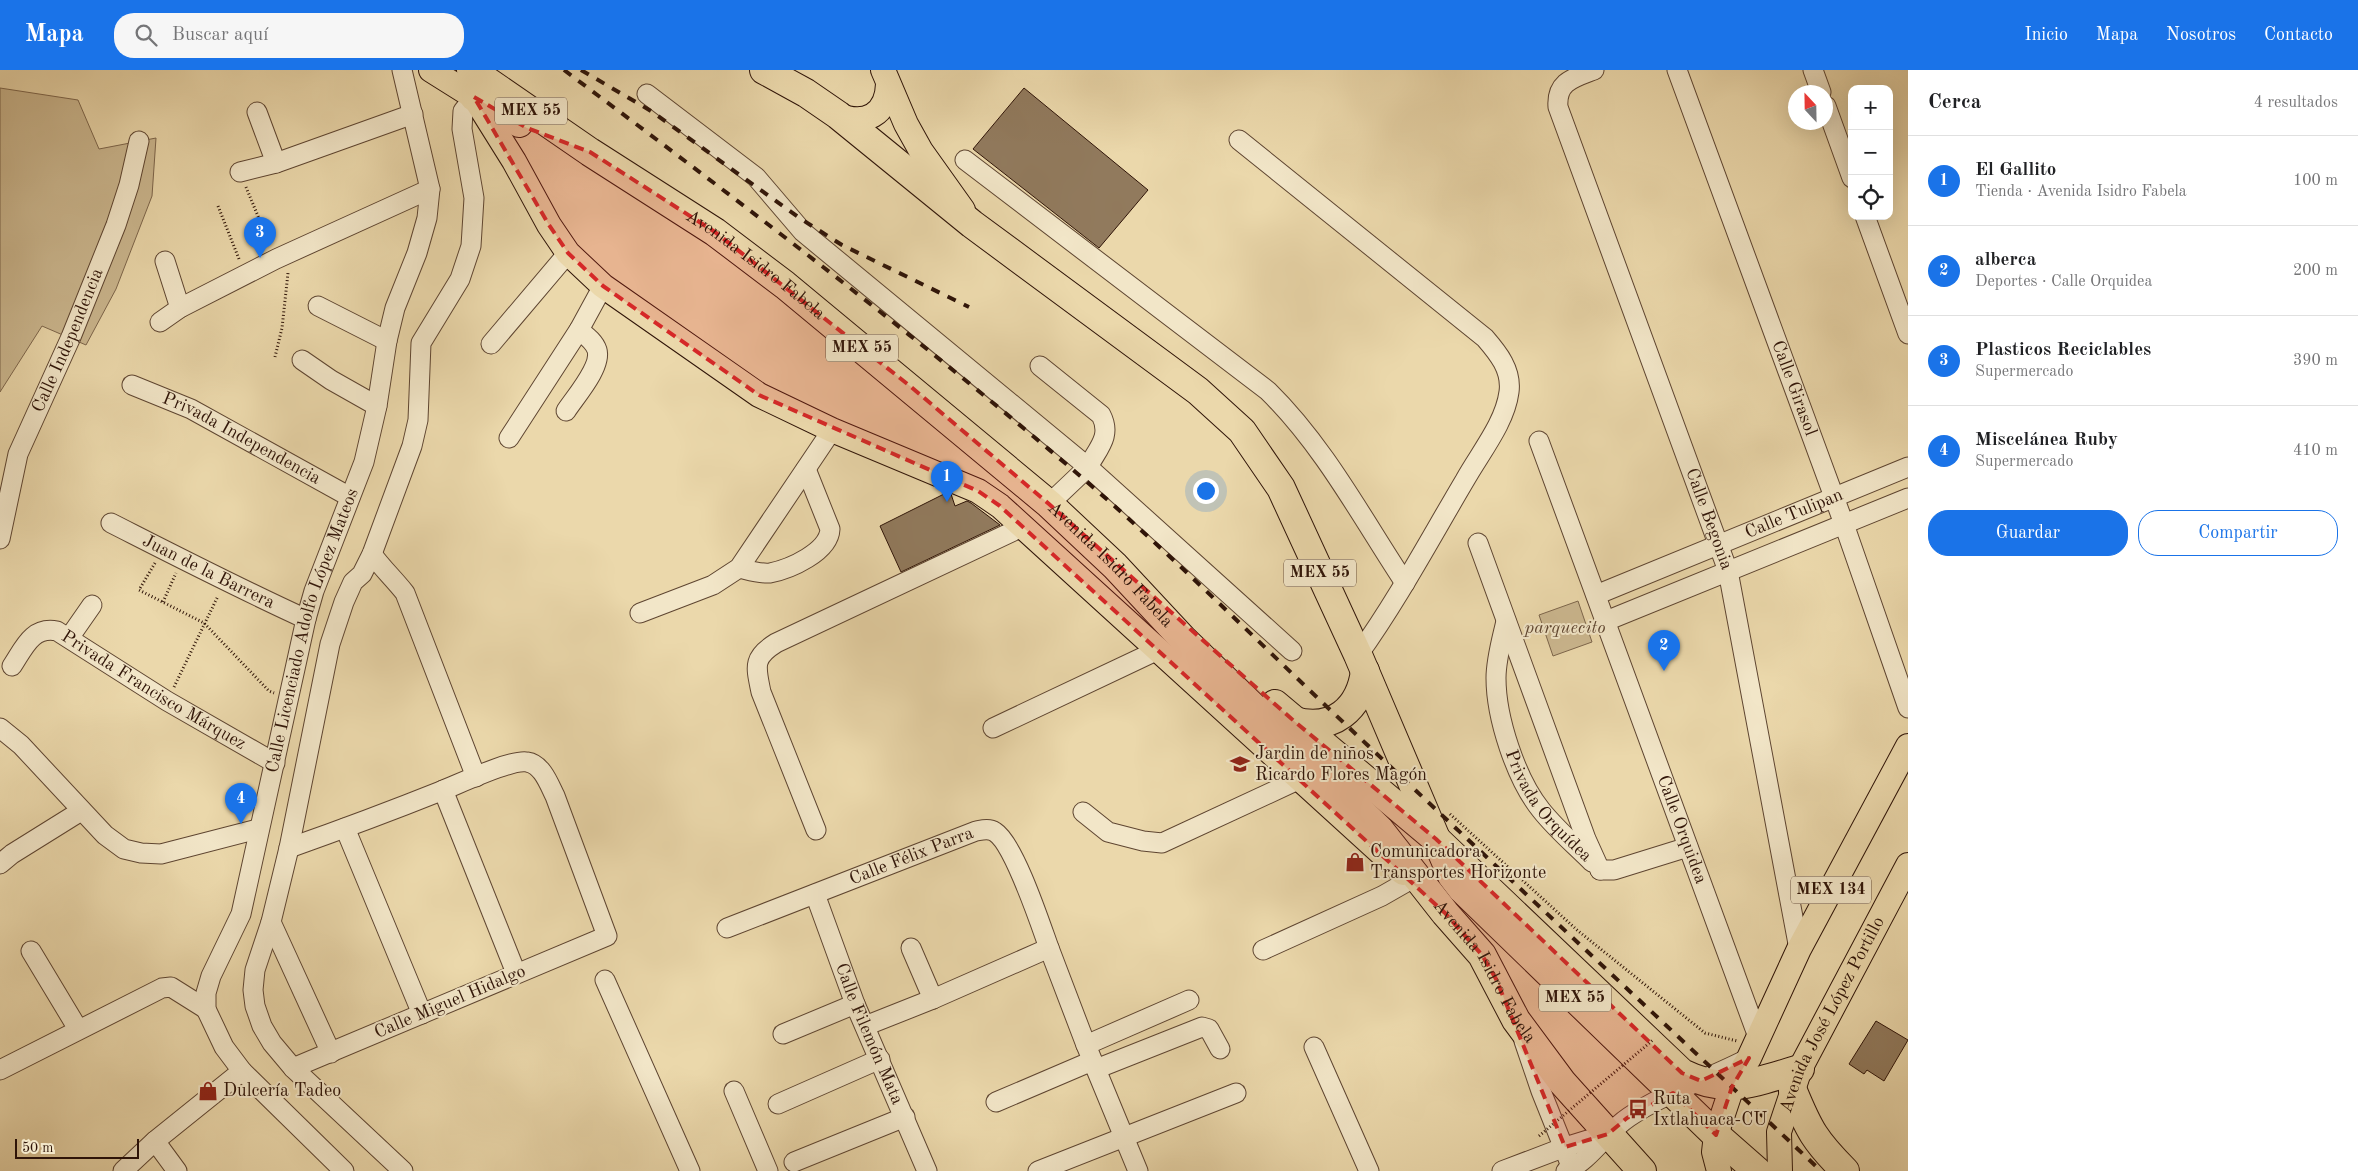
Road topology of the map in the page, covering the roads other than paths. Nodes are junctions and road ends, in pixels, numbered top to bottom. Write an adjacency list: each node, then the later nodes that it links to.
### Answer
1 (402, 70): 13 (street, Calle Licenciado Adolfo López Mateos)
2 (431, 70): 11 (main road, MEX 55)
3 (471, 70): 18 (highway, Avenida Isidro Fabela / MEX 55)
4 (764, 70): 14 (highway, Avenida Isidro Fabela / MEX 55)
5 (1594, 70): 56 (street, Calle Begonia)
6 (1677, 70): 48 (street, Calle Girasol)
7 (1812, 70): 9 (street)
8 (886, 77): 14 (main road); 25 (main road)
9 (1818, 85)
10 (647, 94): 44 (street)
11 (474, 97): 18 (highway); 26 (main road, MEX 55); 57 (street, Calle Licenciado Adolfo López Mateos)
12 (257, 112): 20 (street)
13 (413, 114): 20 (street); 23 (street, Calle Licenciado Adolfo López Mateos)
14 (838, 115): 25 (highway, Avenida Isidro Fabela / MEX 55)
15 (1833, 125): 22 (street)
16 (1239, 140): 61 (street)
17 (139, 141): 54 (street, Calle Independencia)
18 (590, 152): 50 (highway, Avenida Isidro Fabela / MEX 55)
19 (965, 160): 61 (street)
20 (276, 163): 21 (street)
21 (240, 172)
22 (1851, 175)
23 (430, 189): 30 (street); 34 (street, Calle Licenciado Adolfo López Mateos)
24 (1867, 220): 33 (street)
25 (972, 224): 71 (highway, Avenida Isidro Fabela / MEX 55)
26 (568, 253): 28 (main road, MEX 55); 35 (street)
27 (165, 261): 30 (street)
28 (603, 286): 32 (street); 41 (main road, MEX 55)
29 (318, 306): 34 (street)
30 (180, 308): 31 (street)
31 (160, 322)
32 (579, 330): 40 (street); 42 (street)
33 (1908, 334)
34 (387, 341): 39 (street, Calle Licenciado Adolfo López Mateos)
35 (491, 344)
36 (302, 360): 39 (street)
37 (1040, 366): 44 (street)
38 (132, 384): 47 (street, Privada Independencia)
39 (377, 406): 47 (street, Calle Licenciado Adolfo López Mateos)
40 (566, 411)
41 (832, 430): 46 (street); 53 (main road, MEX 55)
42 (509, 438)
43 (1539, 441): 62 (street)
44 (1088, 467): 50 (street); 70 (street)
45 (1908, 467): 48 (street, Calle Tulipan)
46 (806, 470): 59 (street); 59 (street)
47 (350, 497): 65 (street, Calle Licenciado Adolfo López Mateos)
48 (1834, 497): 52 (street, Calle Girasol); 56 (street, Calle Tulipan)
49 (1908, 498): 52 (street, Calle Tulipan)
50 (1049, 504): 58 (highway, Avenida Isidro Fabela / MEX 55)
51 (111, 523): 65 (street, Juan de la Barrera)
52 (1844, 524): 60 (street, Calle Tulipan); 73 (street, Calle Girasol)
53 (1022, 527): 69 (main road, MEX 55); 86 (street)
54 (0, 539)
55 (1478, 543): 66 (street, Privada Orquídea)
56 (1718, 546): 60 (street, Calle Begonia); 62 (street, Calle Tulipan)
57 (372, 554): 79 (street); 89 (street, Calle Licenciado Adolfo López Mateos)
58 (1115, 566): 74 (highway); 95 (highway, Avenida Isidro Fabela / MEX 55)
59 (738, 568): 64 (street)
60 (1728, 571): 67 (street, Calle Tulipan); 100 (street, Calle Begonia)
61 (1405, 583): 71 (street)
62 (1596, 595): 67 (street)
63 (92, 605): 68 (street)
64 (640, 613)
65 (306, 619): 78 (street, Calle Licenciado Adolfo López Mateos)
66 (1506, 619): 92 (street, Privada Orquídea); 92 (street, Privada Orquídea)
67 (1606, 621): 88 (street, Calle Orquidea)
68 (69, 638): 72 (street, Privada Francisco Márquez); 78 (street, Privada Francisco Márquez)
69 (1158, 650): 76 (street); 80 (main road, MEX 55)
70 (1292, 651)
71 (1362, 663): 74 (highway); 87 (highway, Avenida Isidro Fabela / MEX 55)
72 (12, 666)
73 (1908, 708)
74 (1294, 721): 87 (highway)
75 (0, 728): 82 (street)
76 (993, 728)
77 (1908, 746): 100 (main road, MEX 134)
78 (275, 763): 85 (street, Calle Licenciado Adolfo López Mateos)
79 (476, 776): 81 (street); 103 (street, Calle Miguel Hidalgo)
80 (1300, 779): 83 (street); 93 (main road, MEX 55)
81 (443, 790): 84 (street); 103 (street)
82 (80, 811): 85 (street); 90 (street)
83 (1083, 812)
84 (345, 828): 89 (street); 109 (street)
85 (258, 829): 108 (street, Calle Licenciado Adolfo López Mateos)
86 (816, 830)
87 (1436, 838): 124 (highway); 128 (highway, Avenida Isidro Fabela / MEX 55)
88 (1688, 847): 92 (street); 114 (street, Calle Orquidea)
89 (288, 848): 96 (street, Calle Licenciado Adolfo López Mateos)
90 (0, 864)
91 (1908, 865): 123 (main road, Avenida José López Portillo / MEX 134)
92 (1600, 870)
93 (1410, 880): 95 (main road, MEX 55); 101 (street)
94 (815, 894): 97 (street, Calle Félix Parra); 99 (street, Calle Félix Parra); 107 (street, Calle Filemón Mata)
95 (1445, 913): 110 (highway, Avenida Isidro Fabela / MEX 55)
96 (271, 922): 117 (street); 120 (street, Calle Licenciado Adolfo López Mateos)
97 (727, 928)
98 (911, 948): 105 (street)
99 (1049, 948): 105 (street); 118 (street)
100 (1799, 949): 114 (main road, MEX 134)
101 (1263, 950)
102 (31, 951): 112 (street)
103 (516, 973): 109 (street, Calle Miguel Hidalgo)
104 (605, 980): 143 (street)
105 (934, 998): 111 (street)
106 (1189, 1000): 118 (street)
107 (856, 1004): 111 (street, Calle Filemón Mata); 113 (street)
108 (206, 1009): 112 (street); 122 (street, Calle Licenciado Adolfo López Mateos)
109 (422, 1014): 117 (street, Calle Miguel Hidalgo)
110 (1516, 1020): 132 (highway, Avenida Isidro Fabela / MEX 55); 136 (street)
111 (865, 1026): 119 (street, Calle Filemón Mata)
112 (78, 1029): 121 (street)
113 (783, 1034)
114 (1754, 1047): 124 (street); 125 (main road, MEX 134)
115 (1314, 1048): 148 (street)
116 (1220, 1049): 118 (street)
117 (331, 1052): 120 (street, Calle Miguel Hidalgo)
118 (1091, 1058): 129 (street); 134 (street)
119 (880, 1059): 130 (street); 131 (street, Calle Filemón Mata)
120 (293, 1068): 142 (street, Calle Licenciado Adolfo López Mateos)
121 (0, 1070)
122 (242, 1071): 135 (street); 141 (street, Calle Licenciado Adolfo López Mateos)
123 (1796, 1080): 125 (highway); 153 (main road, Avenida José López Portillo / MEX 134); 154 (highway)
124 (1701, 1081): 125 (highway); 128 (street)
125 (1732, 1087): 133 (main road, MEX 134)
126 (734, 1091): 144 (street)
127 (1236, 1093): 134 (street)
128 (1672, 1093): 132 (street); 133 (highway, Avenida Isidro Fabela / MEX 55)
129 (996, 1102)
130 (778, 1104)
131 (905, 1117): 137 (street); 145 (street, Calle Filemón Mata)
132 (1608, 1134): 136 (street); 138 (street); 150 (highway, Avenida Isidro Fabela / MEX 55)
133 (1716, 1135): 151 (main road); 152 (highway, Avenida Isidro Fabela / MEX 55)
134 (1124, 1138): 146 (street); 147 (street)
135 (155, 1141): 139 (street); 140 (street)
136 (1564, 1147): 138 (street); 149 (street)
137 (794, 1162)
138 (1570, 1170)
139 (122, 1171)
140 (177, 1171)
141 (344, 1171)
142 (403, 1171)
143 (690, 1171)
144 (768, 1171)
145 (928, 1171)
146 (1038, 1171)
147 (1138, 1171)
148 (1369, 1171)
149 (1502, 1171)
150 (1642, 1171)
151 (1719, 1171)
152 (1757, 1171)
153 (1780, 1171)
154 (1846, 1171)

